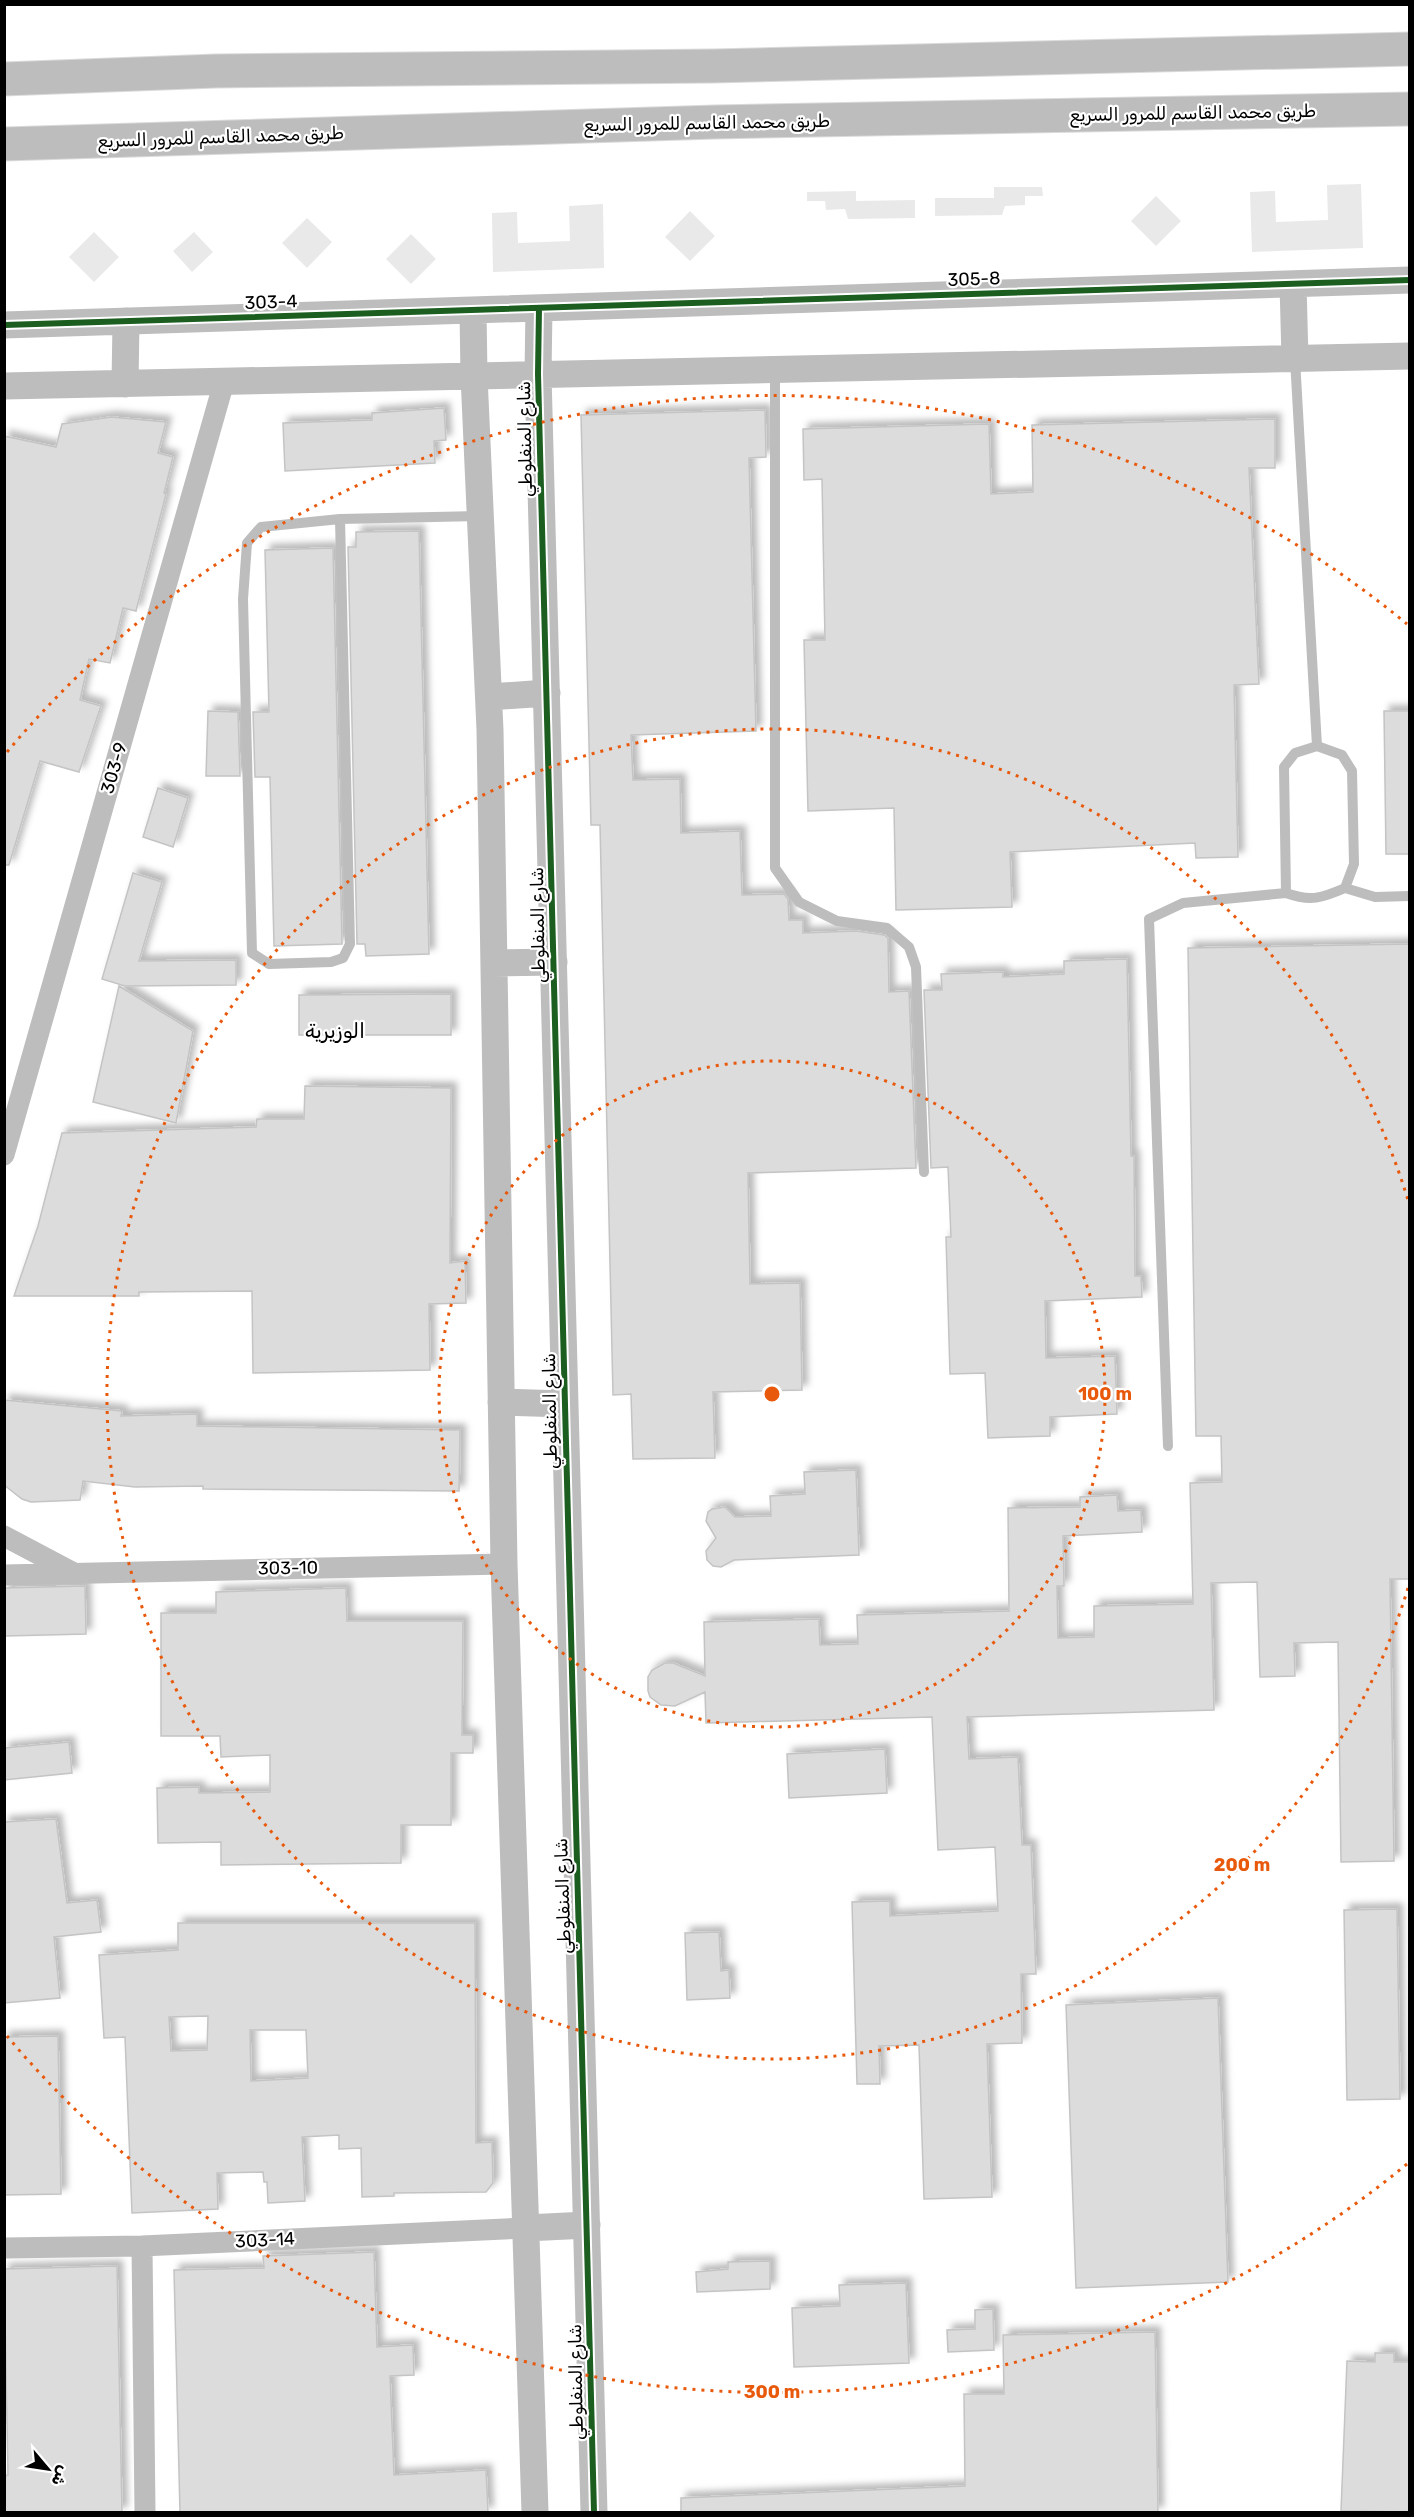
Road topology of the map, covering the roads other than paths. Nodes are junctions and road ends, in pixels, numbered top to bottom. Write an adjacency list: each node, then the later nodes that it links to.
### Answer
1 (1410, 49): 2 (highway)
2 (4, 79)
3 (1410, 109): 4 (highway, طريق محمد القاسم للمرور السريع)
4 (4, 144)
5 (1410, 280): 6 (street, 305-8)
6 (1293, 284): 7 (street, 305-8); 12 (street)
7 (539, 308): 8 (street, 303-4); 14 (street, شارع المنفلوطي)
8 (473, 311): 9 (street, 303-4); 15 (street)
9 (126, 321): 10 (street, 303-4); 17 (street)
10 (4, 326)
11 (1410, 356): 12 (street)
12 (1295, 359): 13 (street); 23 (lane)
13 (775, 369): 14 (street); 30 (lane)
14 (538, 374): 15 (street); 21 (street, شارع المنفلوطي)
15 (474, 376): 16 (street); 19 (street)
16 (224, 382): 17 (street); 29 (street, 303-9)
17 (125, 384): 18 (street)
18 (4, 386)
19 (480, 516): 20 (lane); 22 (street)
20 (340, 519): 20 (lane)
21 (547, 693): 22 (street); 28 (street, شارع المنفلوطي)
22 (489, 697): 27 (street)
23 (1317, 746): 24 (lane); 25 (lane)
24 (1345, 888): 25 (lane); 26 (lane)
25 (1286, 893): 33 (lane)
26 (1410, 896)
27 (494, 963): 28 (street); 31 (street)
28 (554, 963): 32 (street, شارع المنفلوطي)
29 (4, 1155)
30 (924, 1172)
31 (501, 1402): 32 (street); 35 (street)
32 (565, 1404): 38 (street, شارع المنفلوطي)
33 (1168, 1446)
34 (4, 1536): 36 (street, 303-10)
35 (504, 1564): 36 (street, 303-10); 39 (street)
36 (72, 1572): 37 (street, 303-10)
37 (4, 1575)
38 (587, 2225): 39 (street); 44 (street, شارع المنفلوطي)
39 (525, 2228): 40 (street, 303-14); 43 (street)
40 (142, 2246): 41 (street, 303-14); 42 (street)
41 (4, 2248)
42 (145, 2512)
43 (535, 2512)
44 (594, 2512)

